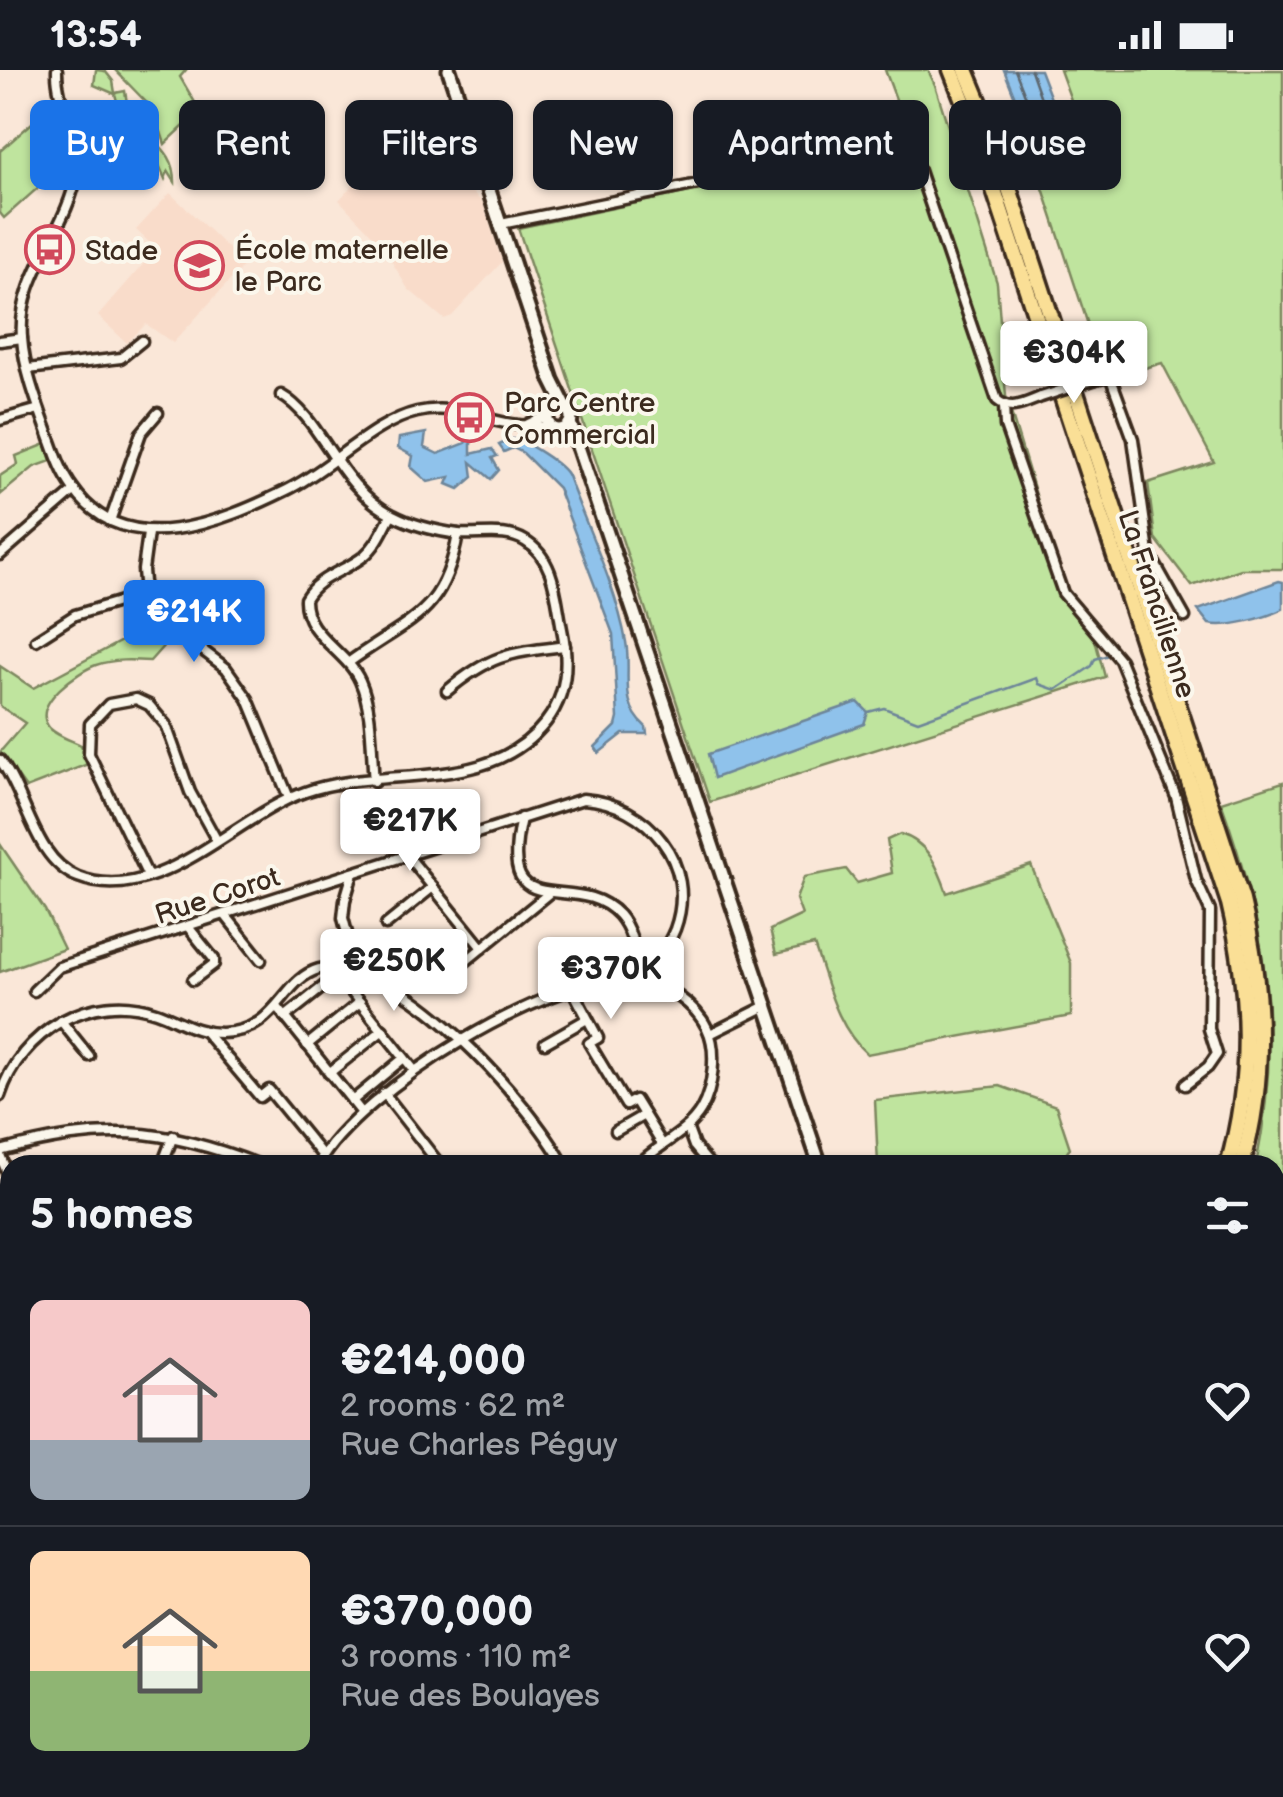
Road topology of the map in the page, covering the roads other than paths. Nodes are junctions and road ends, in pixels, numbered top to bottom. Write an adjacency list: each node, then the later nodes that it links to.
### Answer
1 (57, 70): 6 (street)
2 (449, 70): 5 (street)
3 (951, 70): 87 (highway, La Francilienne)
4 (966, 70): 88 (highway, La Francilienne)
5 (501, 224): 10 (street); 12 (street)
6 (22, 338): 7 (street); 9 (street)
7 (0, 340)
8 (142, 341): 9 (street)
9 (28, 368): 13 (street)
10 (552, 380): 16 (street); 16 (street)
11 (280, 396): 17 (street)
12 (1004, 406): 25 (street, bridge); 67 (street)
13 (39, 408): 15 (street); 18 (street)
14 (158, 413): 20 (street)
15 (0, 420)
16 (556, 421): 17 (street); 52 (street)
17 (334, 462): 19 (street); 21 (street)
18 (74, 491): 20 (street); 23 (street)
19 (391, 515): 22 (street); 28 (street)
20 (110, 521): 21 (street)
21 (148, 532): 24 (street)
22 (458, 534): 27 (street); 28 (street)
23 (0, 555)
24 (145, 594): 26 (street); 32 (street)
25 (1185, 617)
26 (36, 640)
27 (565, 646): 29 (street); 31 (street)
28 (348, 663): 31 (street)
29 (447, 690)
30 (0, 760): 37 (street)
31 (374, 782): 32 (street)
32 (289, 798): 34 (street)
33 (521, 817): 35 (street, Rue Corot); 39 (street); 48 (street, Rue Corot)
34 (217, 841): 37 (street); 37 (street)
35 (407, 855): 36 (street, Rue Corot); 38 (street)
36 (353, 873): 40 (street, Rue Corot); 46 (street)
37 (148, 876)
38 (432, 887): 41 (street); 43 (street)
39 (548, 894): 43 (street); 48 (street)
40 (226, 916): 42 (street, Rue Corot); 44 (street)
41 (386, 925)
42 (189, 928): 47 (street); 49 (street, Rue Corot)
43 (482, 948): 45 (street)
44 (261, 960)
45 (454, 970)
46 (339, 971): 51 (street); 53 (street); 54 (street); 60 (street)
47 (193, 980)
48 (641, 980): 50 (street); 59 (street)
49 (34, 991)
50 (572, 992): 55 (street); 60 (street)
51 (360, 1002): 57 (street); 62 (street)
52 (768, 1005): 59 (street); 86 (street)
53 (278, 1008): 54 (street); 58 (street)
54 (285, 1017): 62 (street)
55 (587, 1018): 61 (street); 72 (street)
56 (61, 1021): 58 (street); 63 (street); 69 (street)
57 (383, 1030): 64 (street); 66 (street)
58 (206, 1033): 80 (street)
59 (710, 1034): 73 (street)
60 (462, 1039): 65 (street); 83 (street)
61 (545, 1043)
62 (307, 1045): 66 (street)
63 (90, 1056)
64 (404, 1058): 65 (street); 70 (street)
65 (414, 1070): 68 (street)
66 (329, 1072): 70 (street)
67 (1185, 1085)
68 (384, 1093): 71 (street); 82 (street)
69 (0, 1096)
70 (352, 1100): 71 (street)
71 (362, 1113): 81 (street)
72 (644, 1115): 74 (street); 76 (street)
73 (687, 1127): 76 (street); 85 (street)
74 (616, 1131)
75 (174, 1136): 77 (street); 78 (street); 79 (street)
76 (662, 1144): 84 (street)
77 (0, 1153)
78 (166, 1155)
79 (230, 1155)
80 (322, 1155)
81 (324, 1155)
82 (432, 1155)
83 (557, 1155)
84 (649, 1155)
85 (702, 1155)
86 (817, 1155)
87 (1230, 1155)
88 (1244, 1155)

